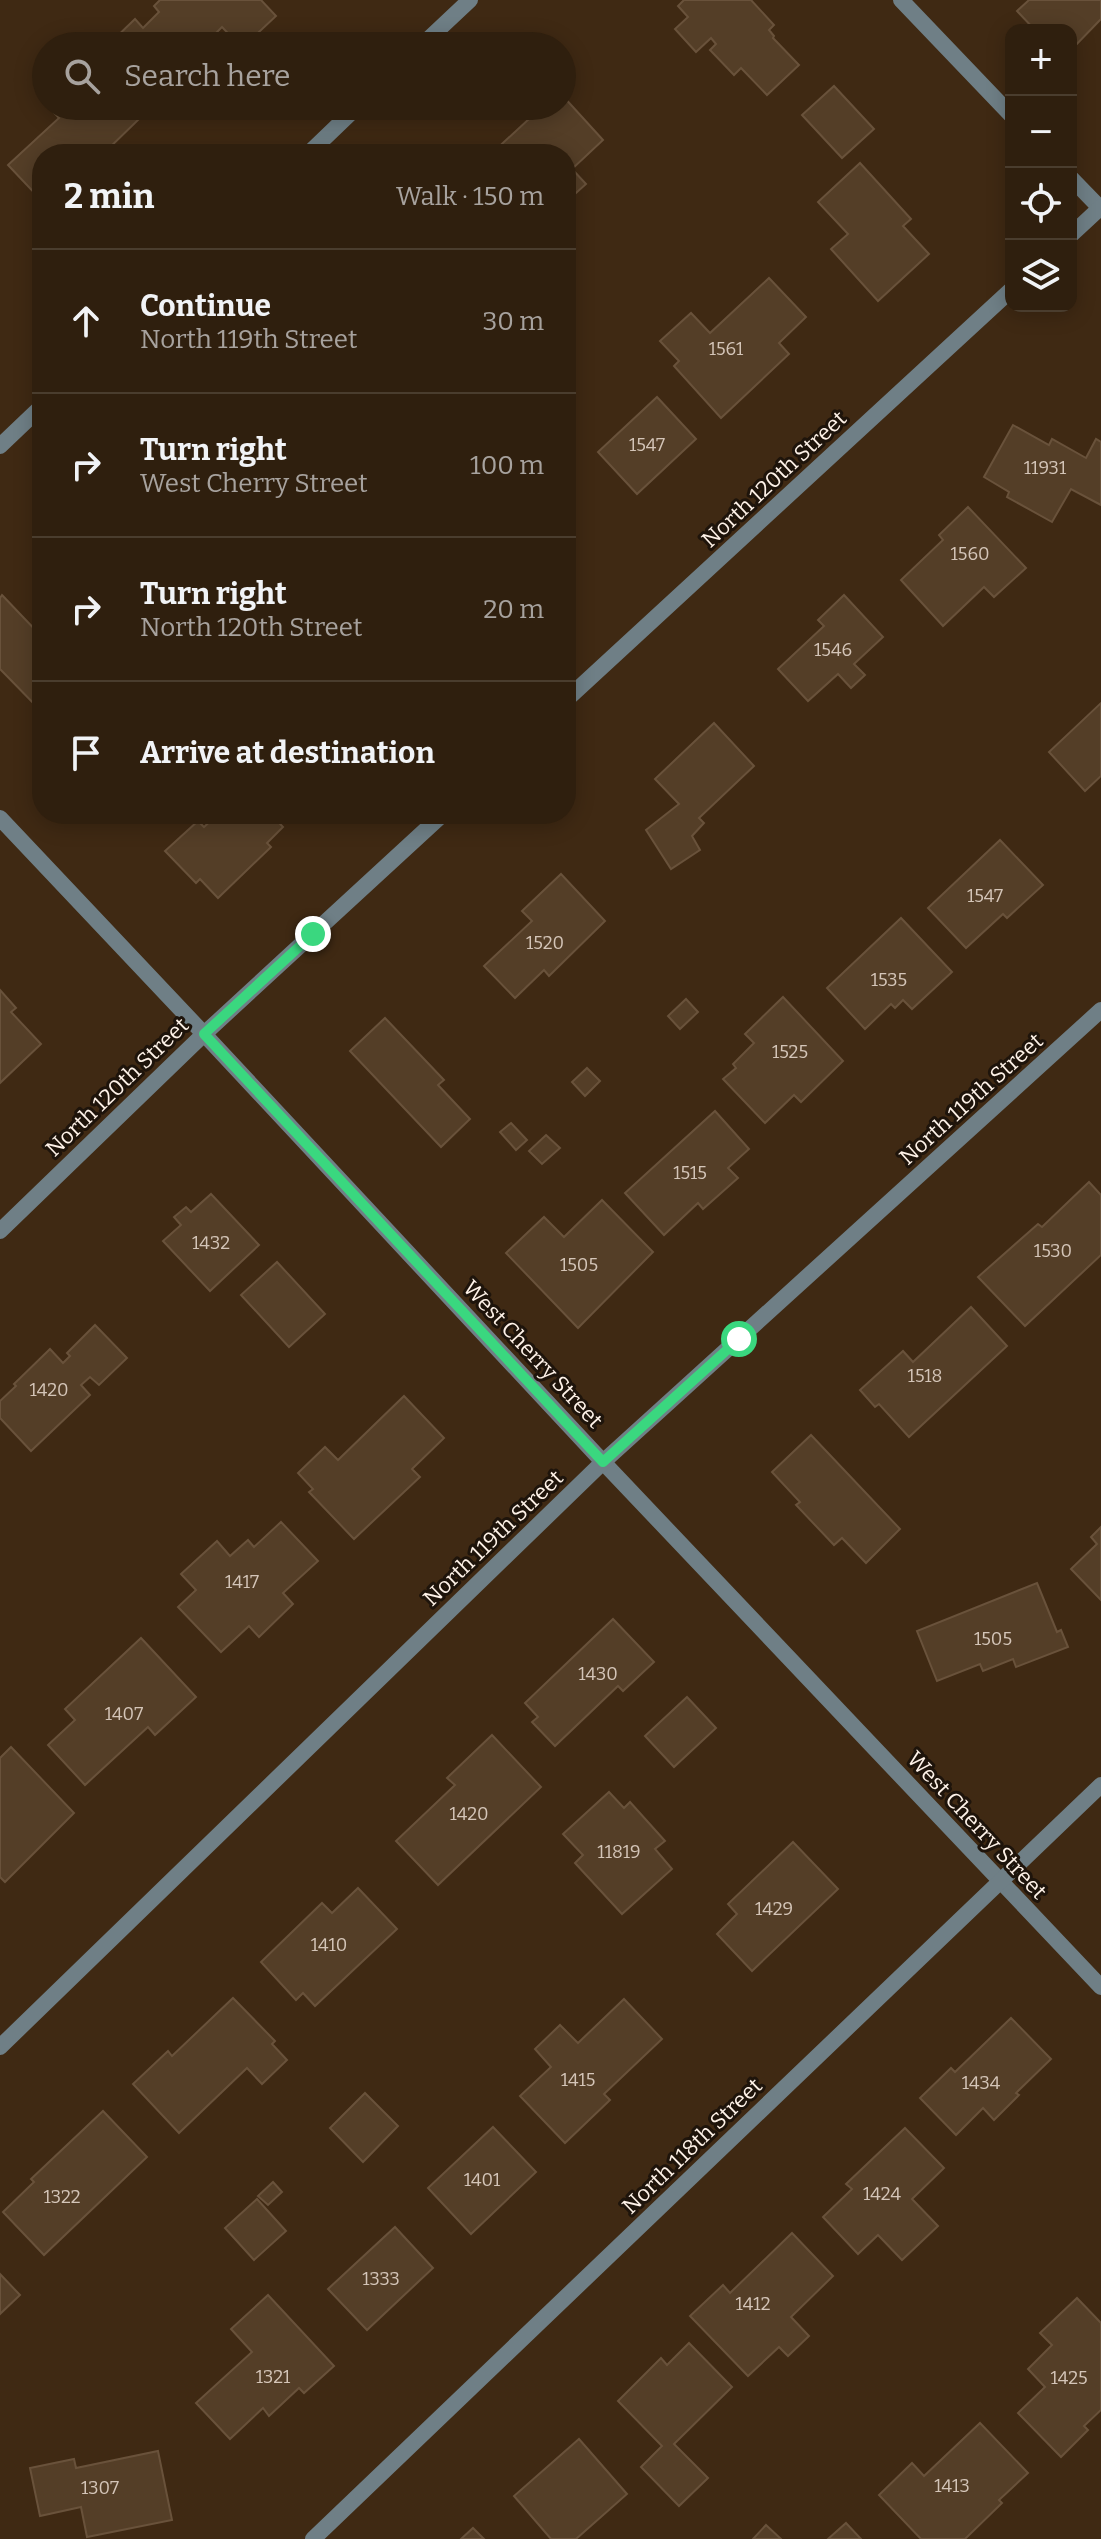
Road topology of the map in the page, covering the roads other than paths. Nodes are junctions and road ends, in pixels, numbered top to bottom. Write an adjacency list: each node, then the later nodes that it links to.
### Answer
1 (470, 0): 3 (street)
2 (901, 0): 4 (street)
3 (436, 32)
4 (1005, 109)
5 (343, 120): 6 (street)
6 (318, 144)
7 (1077, 184): 8 (street)
8 (1101, 208): 9 (street)
9 (1077, 230)
10 (1005, 296): 13 (street, North 120th Street)
11 (32, 416): 12 (street)
12 (0, 446)
13 (576, 691)
14 (0, 818): 17 (street, West Cherry Street)
15 (432, 824): 17 (street, North 120th Street)
16 (1101, 1010): 19 (street, North 119th Street)
17 (204, 1034): 18 (street, North 120th Street); 19 (street, West Cherry Street)
18 (0, 1231)
19 (603, 1462): 21 (street, West Cherry Street); 23 (street, North 119th Street)
20 (1101, 1785): 21 (street, North 118th Street)
21 (1000, 1881): 22 (street, West Cherry Street); 24 (street, North 118th Street)
22 (1101, 1987)
23 (0, 2047)
24 (313, 2539)

